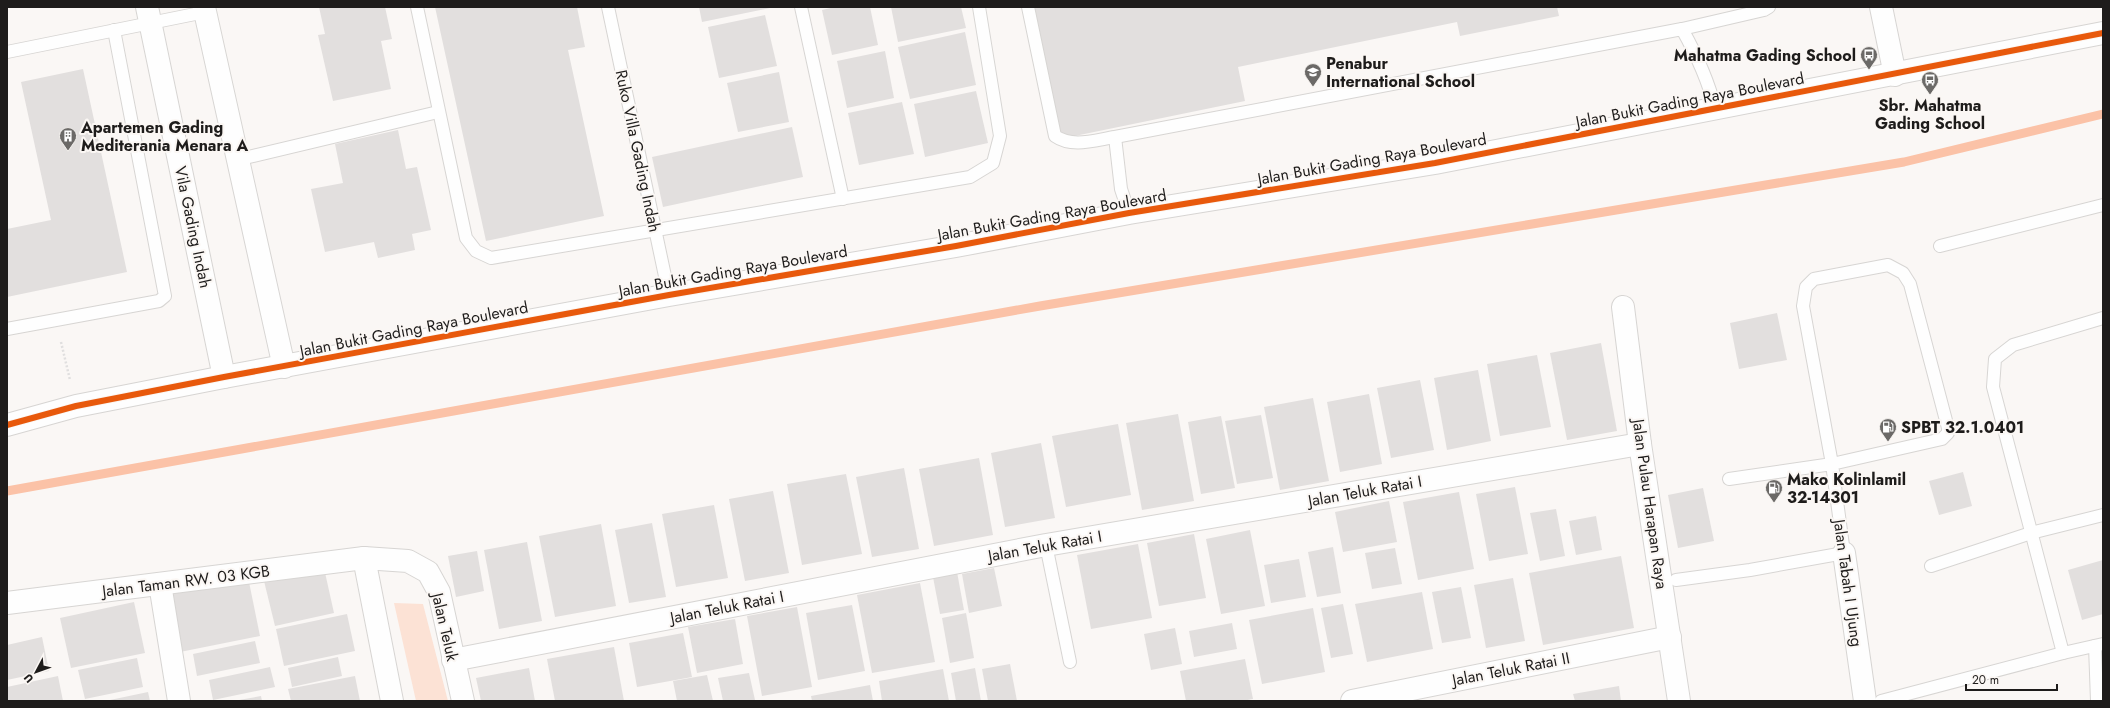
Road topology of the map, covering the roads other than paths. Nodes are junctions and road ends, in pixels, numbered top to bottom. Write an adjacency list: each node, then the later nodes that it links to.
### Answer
1 (417, 7): 16 (lane)
2 (608, 7): 22 (lane, Ruko Villa Gading Indah)
3 (801, 7): 19 (lane)
4 (979, 7): 19 (lane)
5 (1028, 7): 17 (lane)
6 (1769, 7): 10 (lane)
7 (1881, 7): 14 (street)
8 (204, 10): 9 (lane); 18 (street)
9 (149, 20): 12 (lane); 29 (street, Vila Gading Indah)
10 (1682, 29): 15 (lane); 17 (lane)
11 (2103, 33): 14 (street, Jalan Bukit Gading Raya Boulevard)
12 (115, 34): 13 (lane); 27 (lane)
13 (7, 52)
14 (1895, 75): 15 (street, Jalan Bukit Gading Raya Boulevard)
15 (1715, 108): 21 (street, Jalan Bukit Gading Raya Boulevard)
16 (438, 112): 18 (lane); 22 (lane)
17 (1114, 137): 21 (lane)
18 (236, 160): 28 (street)
19 (843, 199): 22 (lane)
20 (2103, 205): 23 (lane)
21 (1129, 213): 24 (street, Jalan Bukit Gading Raya Boulevard)
22 (655, 231): 24 (lane, Ruko Villa Gading Indah)
23 (1940, 246)
24 (669, 295): 28 (street, Jalan Bukit Gading Raya Boulevard)
25 (1623, 307): 31 (street, Jalan Pulau Harapan Raya)
26 (2103, 318): 35 (lane)
27 (7, 329)
28 (284, 367): 29 (street, Jalan Bukit Gading Raya Boulevard)
29 (224, 378): 30 (street, Jalan Bukit Gading Raya Boulevard)
30 (7, 425)
31 (1640, 444): 36 (street, Jalan Teluk Ratai I); 43 (street, Jalan Pulau Harapan Raya)
32 (1832, 464): 32 (lane, Jalan Tabah I Ujung); 33 (lane); 37 (lane, Jalan Tabah I Ujung)
33 (1729, 479)
34 (2103, 515): 35 (lane)
35 (2031, 533): 39 (lane); 45 (lane)
36 (1046, 545): 46 (street, Jalan Teluk Ratai I); 47 (lane)
37 (1844, 553): 40 (lane); 53 (street, Jalan Tabah I Ujung)
38 (364, 558): 41 (street, Jalan Taman RW. 03 KGB); 46 (street, Jalan Teluk); 49 (street)
39 (1931, 566)
40 (1676, 580)
41 (160, 584): 42 (street, Jalan Taman RW. 03 KGB); 48 (street)
42 (7, 604)
43 (1670, 637): 51 (street, Jalan Teluk Ratai II); 52 (street, Jalan Pulau Harapan Raya)
44 (2099, 645): 45 (lane); 55 (lane)
45 (2063, 653): 54 (lane)
46 (452, 660): 50 (street, Jalan Teluk)
47 (1070, 662)
48 (179, 701)
49 (392, 701)
50 (463, 701)
51 (1352, 701)
52 (1679, 701)
53 (1865, 701)
54 (1881, 701)
55 (2097, 701)

